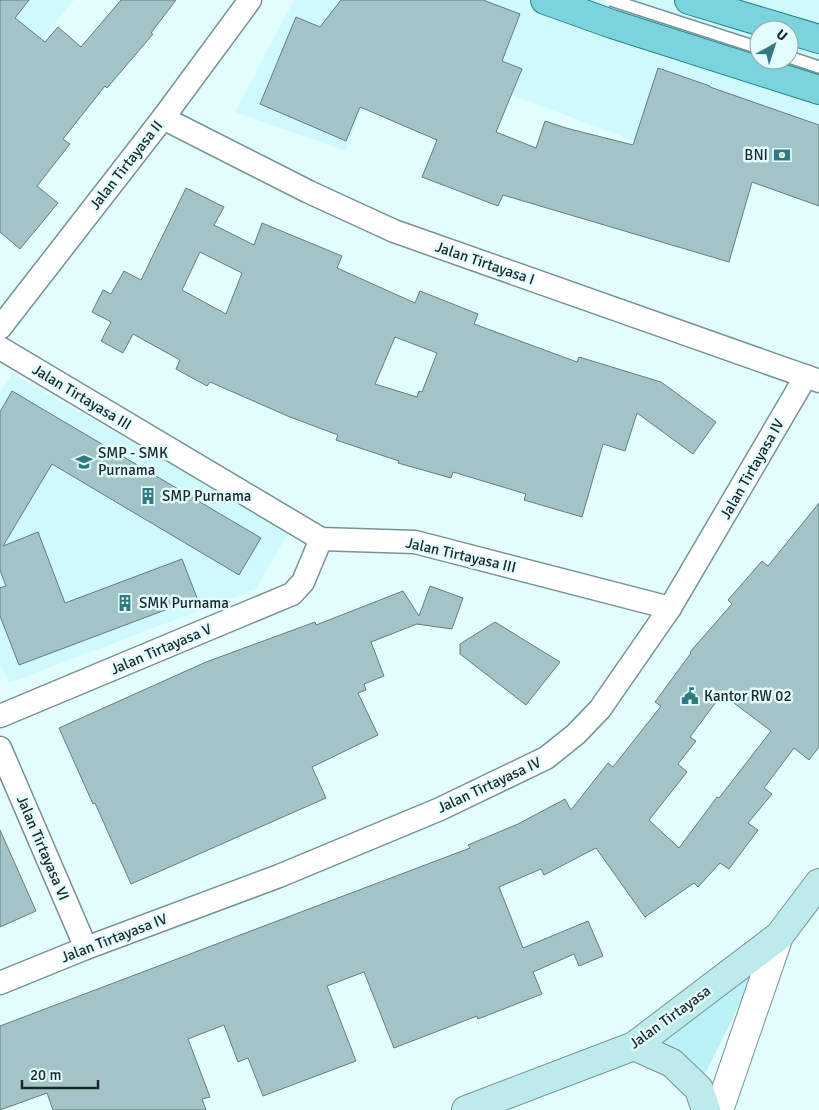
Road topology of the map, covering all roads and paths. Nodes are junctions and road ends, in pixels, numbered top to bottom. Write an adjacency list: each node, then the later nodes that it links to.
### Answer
1 (250, 0): 10 (street, Jalan Tirtayasa II)
2 (545, 0): 4 (main road)
3 (689, 0): 5 (main road)
4 (612, 8): 6 (lane, bridge); 9 (main road)
5 (819, 39)
6 (749, 45)
7 (799, 60): 8 (lane)
8 (819, 67)
9 (819, 90)
10 (163, 118): 11 (street, Jalan Tirtayasa II); 13 (street, Jalan Tirtayasa I)
11 (0, 328)
12 (0, 348): 14 (street, Jalan Tirtayasa III)
13 (813, 378): 15 (street, Jalan Tirtayasa IV)
14 (321, 539): 15 (street, Jalan Tirtayasa III); 16 (street, Jalan Tirtayasa V)
15 (670, 608): 20 (street, Jalan Tirtayasa IV)
16 (0, 716)
17 (0, 748): 20 (street, Jalan Tirtayasa VI)
18 (819, 884): 19 (main road, Jalan Tirtayasa)
19 (779, 936): 22 (main road, Jalan Tirtayasa); 25 (street)
20 (86, 948): 21 (street, Jalan Tirtayasa IV)
21 (0, 984)
22 (634, 1046): 23 (main road, Jalan Tirtayasa); 24 (main road)
23 (466, 1110)
24 (706, 1110)
25 (719, 1110)

